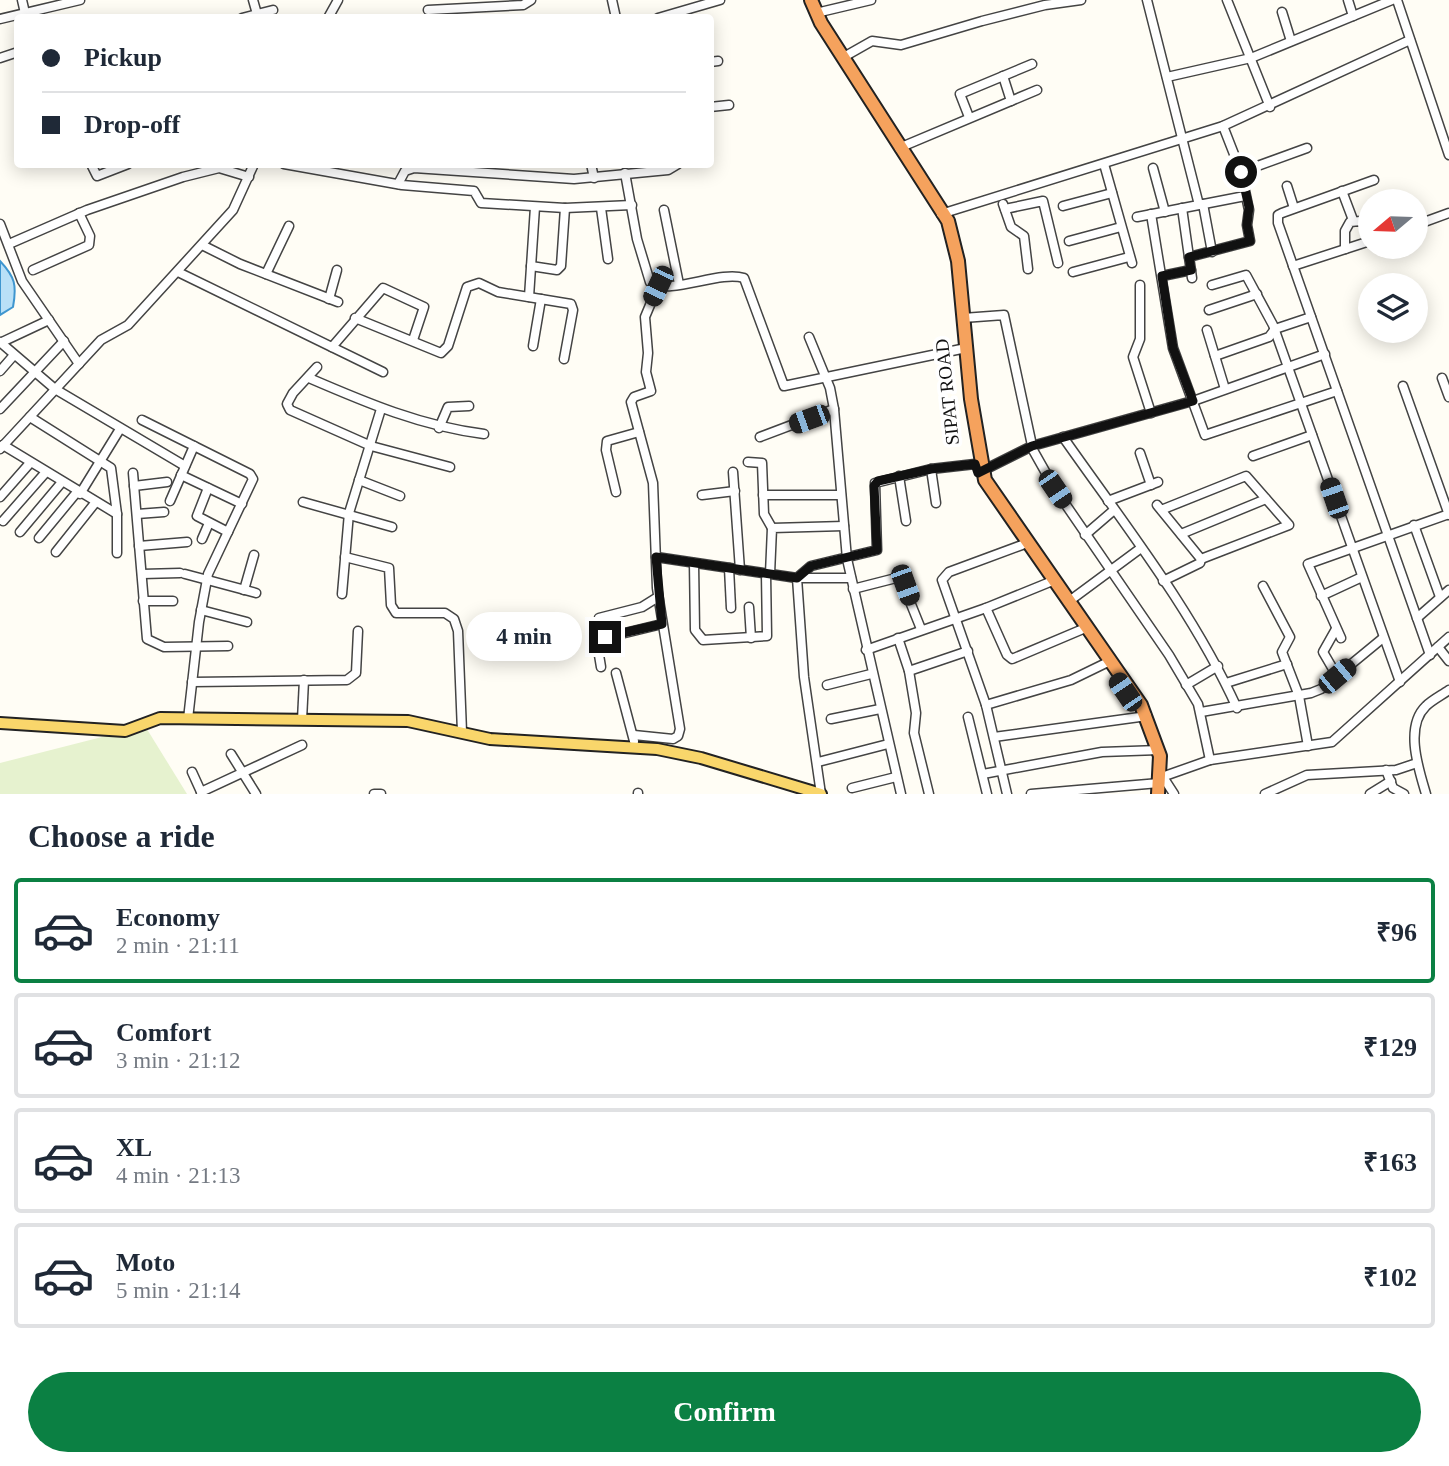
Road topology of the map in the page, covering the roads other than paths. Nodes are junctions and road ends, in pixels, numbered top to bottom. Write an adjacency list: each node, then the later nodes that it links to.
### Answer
1 (22, 0): 20 (street)
2 (80, 0): 20 (street)
3 (253, 0): 23 (street)
4 (531, 0): 15 (street)
5 (719, 0): 16 (street)
6 (809, 0): 21 (highway, SIPAT ROAD); 44 (highway, SIPAT ROAD)
7 (871, 0): 21 (street)
8 (1081, 0): 14 (street)
9 (1147, 0): 32 (street)
10 (1348, 0): 25 (street)
11 (1391, 0): 25 (street)
12 (1397, 0): 26 (street)
13 (1230, 1): 29 (street)
14 (1045, 2): 28 (street)
15 (476, 3): 18 (street)
16 (687, 5): 24 (street)
17 (273, 10): 23 (street)
18 (428, 10)
19 (1282, 12): 27 (street)
20 (25, 13): 22 (street)
21 (816, 13): 28 (highway, SIPAT ROAD)
22 (21, 14)
23 (257, 14)
24 (667, 14)
25 (1353, 16): 27 (street)
26 (1410, 40): 37 (street); 40 (street)
27 (1291, 41): 29 (street)
28 (842, 58): 44 (highway, SIPAT ROAD)
29 (1251, 58): 32 (street); 37 (street)
30 (1032, 64): 31 (street)
31 (1003, 76): 34 (street); 38 (street)
32 (1167, 77): 42 (street)
33 (1037, 90): 34 (street)
34 (1011, 101): 38 (street)
35 (729, 105): 36 (street)
36 (714, 107)
37 (1270, 107): 41 (street)
38 (969, 117): 44 (street)
39 (1449, 120): 40 (street)
40 (1438, 123): 45 (street)
41 (1223, 127): 42 (street); 58 (street)
42 (1182, 139): 46 (street); 70 (street)
43 (1307, 148): 58 (street)
44 (899, 149): 83 (highway, SIPAT ROAD)
45 (1449, 155)
46 (1104, 164): 67 (street); 68 (street)
47 (93, 168): 48 (street)
48 (118, 168)
49 (206, 168): 82 (street)
50 (216, 168): 60 (street)
51 (252, 168): 60 (street)
52 (307, 168): 63 (street)
53 (592, 168): 61 (street)
54 (645, 168): 55 (street); 59 (street)
55 (672, 168)
56 (1153, 168): 80 (street)
57 (468, 172): 61 (street); 63 (street); 65 (street)
58 (1241, 172): 69 (street)
59 (625, 173): 61 (street); 71 (street)
60 (249, 177): 95 (street)
61 (594, 178)
62 (1374, 180): 66 (street)
63 (398, 184): 65 (street)
64 (1287, 186): 77 (street)
65 (466, 190): 73 (street)
66 (1342, 191): 77 (street); 86 (street)
67 (1112, 193): 72 (street); 91 (street)
68 (1002, 196): 79 (street); 83 (street)
69 (1245, 196): 70 (street); 97 (street)
70 (1201, 204): 76 (street); 97 (street)
71 (632, 205): 75 (street); 113 (street)
72 (1063, 206)
73 (535, 207): 74 (street); 101 (street)
74 (565, 208): 75 (street); 101 (street)
75 (601, 208): 99 (street)
76 (1182, 208): 80 (street); 98 (street)
77 (1294, 208): 102 (street)
78 (664, 209): 110 (street)
79 (1005, 209): 100 (street); 103 (street)
80 (1165, 212): 84 (street)
81 (1449, 213): 88 (street)
82 (79, 214): 93 (street); 104 (street)
83 (941, 214): 122 (highway, SIPAT ROAD); 132 (highway, SIPAT ROAD)
84 (1151, 215): 85 (street); 109 (street)
85 (1137, 217)
86 (1353, 220): 87 (street); 96 (street)
87 (1358, 221)
88 (1428, 221)
89 (0, 224): 93 (street)
90 (289, 226): 108 (street)
91 (1121, 227): 92 (street); 107 (street)
92 (1069, 242)
93 (9, 244): 123 (street)
94 (1358, 244): 96 (street)
95 (202, 245): 106 (street); 108 (street)
96 (1345, 249): 102 (street)
97 (1212, 252): 98 (street)
98 (1189, 257): 109 (street)
99 (608, 259)
100 (1058, 263)
101 (531, 266): 115 (street)
102 (1293, 266): 120 (street)
103 (1028, 269)
104 (33, 270)
105 (337, 270): 116 (street)
106 (178, 272): 131 (street); 137 (street)
107 (1073, 272)
108 (266, 274): 116 (street)
109 (1162, 276): 151 (street)
110 (679, 284): 113 (street); 143 (street)
111 (1140, 285): 157 (street)
112 (1212, 285): 114 (street)
113 (658, 286): 162 (street)
114 (1257, 294): 119 (street); 124 (street)
115 (529, 297): 117 (street); 127 (street)
116 (329, 299): 118 (street)
117 (541, 299): 130 (street); 136 (street)
118 (338, 302)
119 (1209, 310)
120 (1311, 317): 124 (street); 133 (street)
121 (355, 318): 127 (street); 127 (street); 131 (street)
122 (963, 318): 132 (highway, SIPAT ROAD); 169 (street)
123 (49, 320): 128 (street); 129 (street)
124 (1275, 329): 135 (street); 138 (street)
125 (1207, 330): 135 (street)
126 (809, 337): 143 (street)
127 (413, 340)
128 (64, 341): 137 (street); 142 (street)
129 (0, 343): 134 (street)
130 (533, 346)
131 (332, 347): 141 (street)
132 (963, 348): 143 (street); 179 (highway, SIPAT ROAD)
133 (1325, 354): 138 (street); 149 (street)
134 (14, 355): 140 (street); 142 (street)
135 (1215, 356): 148 (street)
136 (564, 359)
137 (79, 364): 147 (street)
138 (1288, 366): 148 (street); 152 (street)
139 (317, 367): 144 (street)
140 (0, 371)
141 (383, 373)
142 (34, 374): 147 (street); 154 (street)
143 (825, 376): 155 (street)
144 (309, 378): 156 (street); 168 (street)
145 (1442, 378): 150 (street)
146 (1403, 386): 210 (street)
147 (55, 389): 158 (street); 161 (street)
148 (1226, 389): 151 (street)
149 (1337, 391): 152 (street); 221 (street)
150 (1448, 393)
151 (1193, 401): 152 (street); 157 (street)
152 (1301, 404): 164 (street)
153 (469, 406): 160 (street)
154 (0, 409)
155 (834, 409): 165 (street); 195 (street)
156 (381, 410): 160 (street); 168 (street)
157 (1151, 412): 166 (street)
158 (30, 417): 170 (street); 173 (street)
159 (142, 419): 167 (street)
160 (439, 428): 163 (street)
161 (120, 429): 173 (street); 176 (street)
162 (639, 432): 191 (street); 234 (street)
163 (484, 434)
164 (1312, 435): 172 (street); 228 (street)
165 (760, 437)
166 (1063, 437): 169 (street); 199 (street)
167 (194, 446): 176 (street); 204 (street)
168 (372, 446): 177 (street); 185 (street)
169 (1032, 446): 179 (street); 222 (street)
170 (2, 447): 175 (street)
171 (1140, 453): 199 (street)
172 (1253, 456)
173 (100, 461): 192 (street); 208 (street)
174 (748, 462): 194 (street)
175 (30, 463): 180 (street); 197 (street)
176 (185, 466): 183 (street)
177 (450, 467)
178 (931, 469): 179 (street); 184 (street); 203 (street)
179 (978, 470): 226 (highway, SIPAT ROAD); 260 (highway, SIPAT ROAD)
180 (46, 472): 186 (street); 212 (street)
181 (733, 472): 190 (street)
182 (133, 473): 188 (street)
183 (181, 475): 189 (street); 200 (street)
184 (899, 476): 211 (street); 235 (street)
185 (359, 480): 196 (street); 207 (street)
186 (62, 482): 192 (street); 218 (street)
187 (167, 482): 188 (street)
188 (134, 486): 209 (street)
189 (208, 488): 204 (street); 213 (street)
190 (735, 491): 193 (street); 239 (street)
191 (616, 492)
192 (78, 493): 202 (street); 223 (street)
193 (702, 495)
194 (764, 495): 195 (street); 217 (street)
195 (841, 495): 215 (street)
196 (400, 496)
197 (0, 497)
198 (1266, 499): 220 (street); 220 (street); 236 (street)
199 (1108, 500): 205 (street)
200 (170, 501)
201 (303, 502): 207 (street)
202 (95, 503): 208 (street); 230 (street)
203 (936, 503)
204 (242, 504): 219 (street)
205 (1114, 510): 222 (street); 229 (street)
206 (164, 512): 209 (street)
207 (349, 513): 216 (street); 233 (street)
208 (117, 514): 231 (street)
209 (137, 514): 227 (street)
210 (1449, 514): 214 (street)
211 (906, 521)
212 (3, 522)
213 (209, 523): 219 (street); 224 (street)
214 (1414, 525): 221 (street); 257 (street)
215 (844, 526): 217 (street); 235 (street)
216 (391, 527)
217 (772, 528): 242 (street)
218 (20, 532)
219 (228, 532): 246 (street)
220 (1181, 534): 236 (street)
221 (1388, 534): 228 (street); 267 (street)
222 (1085, 535): 240 (street)
223 (39, 538)
224 (202, 539)
225 (187, 542): 227 (street)
226 (1022, 545): 248 (highway, SIPAT ROAD); 265 (street)
227 (139, 546): 241 (street)
228 (1352, 547): 243 (street); 255 (street)
229 (1141, 548): 240 (street); 247 (street)
230 (56, 552)
231 (117, 553)
232 (254, 555): 251 (street)
233 (345, 557): 254 (street); 312 (street)
234 (656, 557): 237 (street); 256 (street)
235 (846, 559): 244 (street); 245 (street)
236 (1201, 559): 247 (street)
237 (694, 564): 238 (street); 275 (street)
238 (729, 568): 239 (street); 262 (street)
239 (740, 570): 242 (street)
240 (1110, 571): 260 (street); 299 (street)
241 (142, 574): 246 (street); 258 (street)
242 (768, 574): 244 (street); 275 (street)
243 (1362, 577): 255 (street); 278 (street)
244 (797, 578): 245 (street); 321 (street)
245 (850, 578): 250 (street)
246 (207, 579): 251 (street); 264 (street)
247 (1163, 580): 288 (street)
248 (1050, 582): 260 (highway, SIPAT ROAD); 263 (street)
249 (1263, 586): 287 (street)
250 (853, 589): 270 (street); 282 (street)
251 (244, 590): 253 (street)
252 (1449, 590): 257 (street)
253 (256, 593)
254 (342, 594)
255 (1321, 596): 272 (street)
256 (658, 597): 266 (street); 269 (street)
257 (1440, 597): 267 (street)
258 (143, 601): 259 (street); 279 (street)
259 (173, 601)
260 (1068, 603): 271 (highway, SIPAT ROAD); 307 (highway, SIPAT ROAD)
261 (749, 607): 275 (street)
262 (731, 608)
263 (986, 608): 265 (street); 271 (street)
264 (201, 610): 268 (street); 279 (street)
265 (955, 617): 270 (street); 283 (street)
266 (599, 618)
267 (1417, 618): 284 (street)
268 (247, 622)
269 (662, 624): 289 (street); 314 (street)
270 (921, 629): 276 (street)
271 (1083, 629): 286 (highway, SIPAT ROAD)
272 (1336, 629): 277 (street); 293 (street)
273 (358, 631): 294 (street)
274 (1449, 637): 281 (street)
275 (751, 638)
276 (898, 638): 282 (street); 290 (street)
277 (1341, 638)
278 (1382, 638): 293 (street); 297 (street)
279 (196, 646): 280 (street); 295 (street)
280 (228, 646)
281 (1438, 647): 284 (street); 285 (street)
282 (866, 650): 292 (street)
283 (968, 650): 290 (street); 302 (street)
284 (1430, 655): 297 (street)
285 (1449, 661)
286 (1106, 663): 302 (street); 307 (highway, SIPAT ROAD)
287 (1287, 664): 296 (street); 301 (street)
288 (1218, 666): 296 (street); 299 (street)
289 (601, 667)
290 (909, 671): 338 (street)
291 (616, 673): 314 (street)
292 (871, 674): 298 (street); 304 (street)
293 (1337, 676): 301 (street)
294 (304, 680): 295 (street); 310 (street)
295 (192, 682): 308 (street)
296 (1226, 682): 303 (street)
297 (1400, 682): 317 (street)
298 (827, 685)
299 (1186, 685): 305 (street)
300 (1449, 690): 322 (street)
301 (1299, 696): 303 (street); 317 (street)
302 (986, 705): 313 (street)
303 (1237, 708): 305 (street)
304 (880, 709): 309 (street); 315 (street)
305 (1202, 712): 320 (street)
306 (968, 717): 327 (street)
307 (1144, 717): 313 (street); 318 (highway, SIPAT ROAD)
308 (188, 719): 310 (main road); 311 (main road)
309 (831, 719)
310 (302, 720): 312 (main road)
311 (0, 723)
312 (462, 733): 314 (main road)
313 (994, 737): 323 (street)
314 (634, 741): 336 (main road)
315 (888, 744): 321 (street); 328 (street)
316 (302, 745): 326 (street)
317 (1308, 746): 320 (street)
318 (1156, 750): 323 (street); 329 (highway, SIPAT ROAD)
319 (231, 754): 326 (street)
320 (1210, 760): 329 (street)
321 (818, 762): 336 (street)
322 (1418, 763): 324 (street); 346 (street)
323 (1002, 770): 327 (street); 340 (street)
324 (1386, 770): 330 (street); 343 (street)
325 (192, 772): 332 (street)
326 (243, 773): 332 (street); 333 (street)
327 (983, 774): 339 (street)
328 (896, 777): 331 (street); 337 (street)
329 (1160, 780): 341 (street); 342 (street)
330 (1391, 781): 344 (street); 345 (street)
331 (852, 788)
332 (201, 793)
333 (256, 794)
334 (374, 794): 335 (street)
335 (382, 794)
336 (821, 794)
337 (901, 794)
338 (929, 794)
339 (987, 794)
340 (1007, 794)
341 (1031, 794)
342 (1174, 794)
343 (1265, 794)
344 (1370, 794)
345 (1404, 794)
346 (1426, 794)

